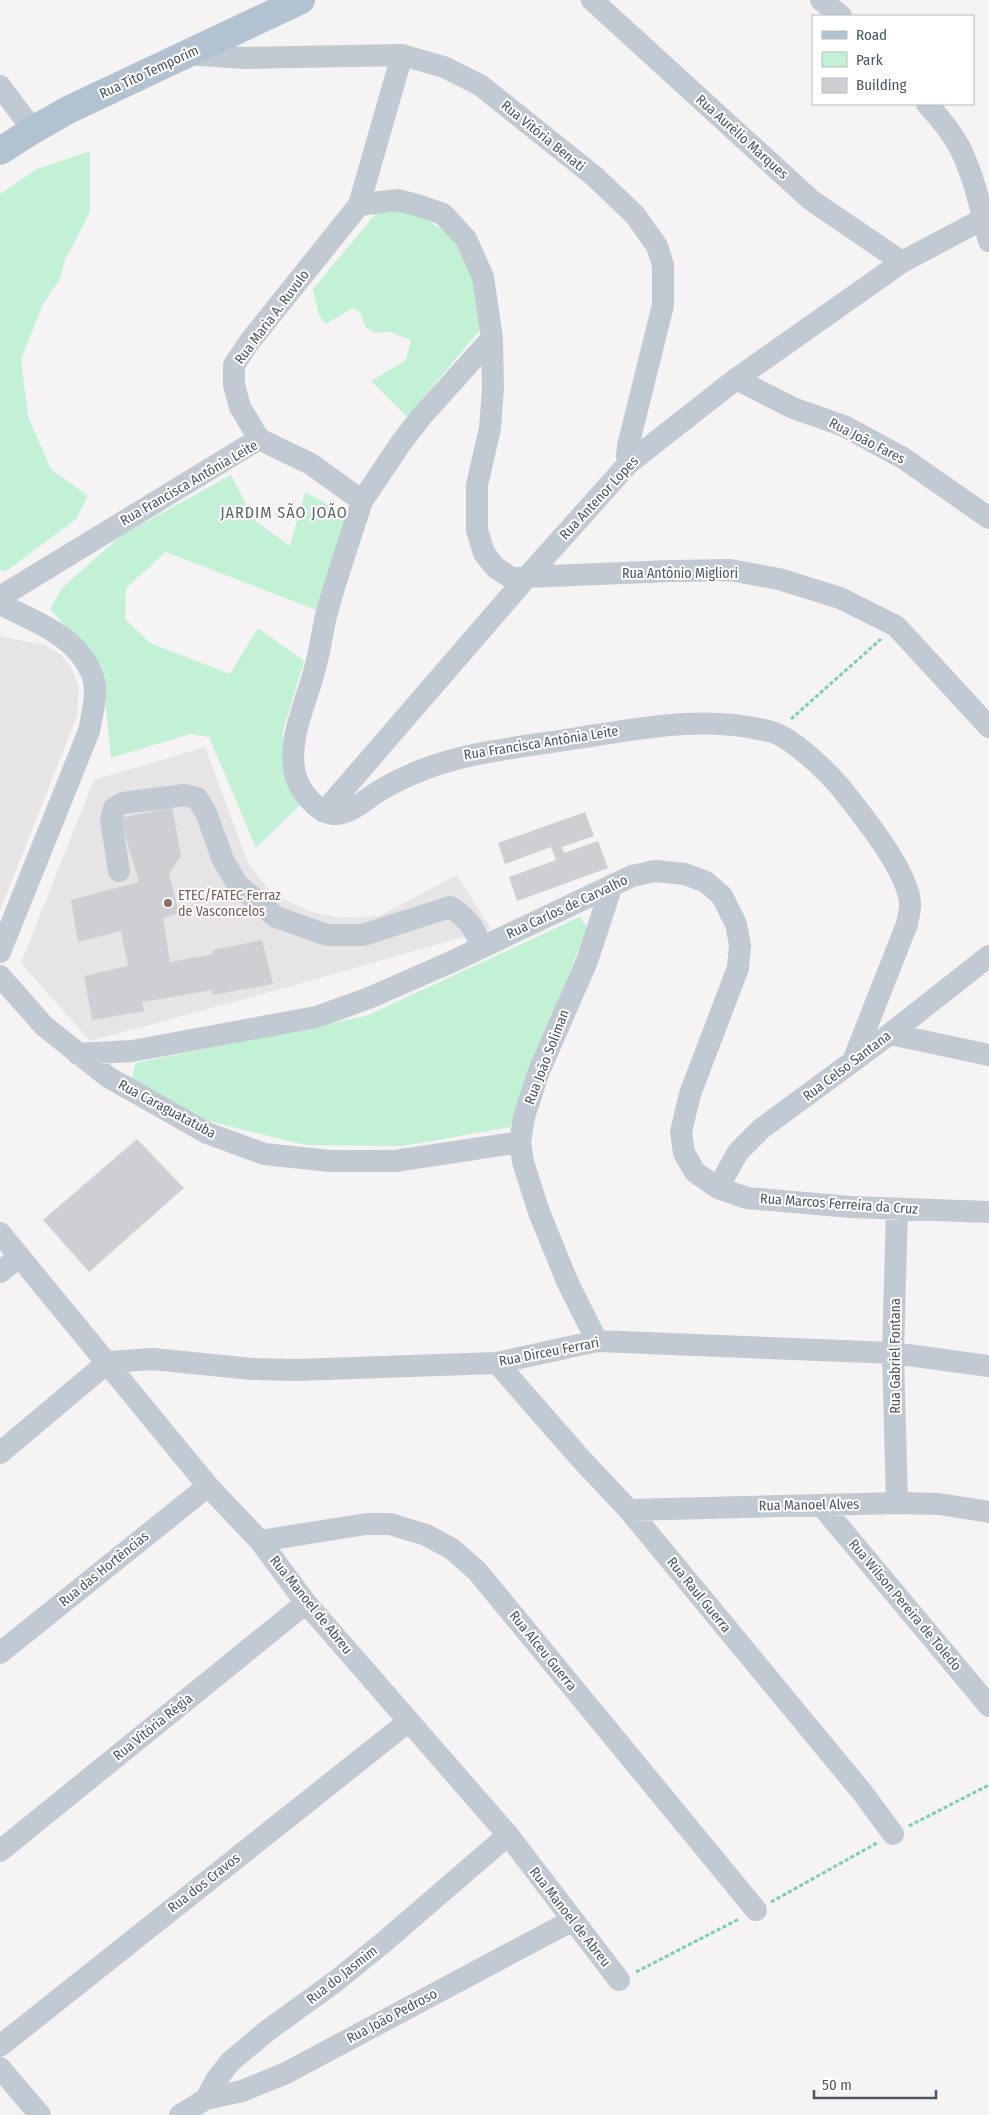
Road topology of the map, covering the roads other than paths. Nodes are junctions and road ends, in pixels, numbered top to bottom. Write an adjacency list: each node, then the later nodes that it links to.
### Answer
1 (302, 0): 5 (main road, Rua Tito Temporim)
2 (592, 0): 14 (street, Rua Aurèlio Marques)
3 (821, 0): 4 (street)
4 (840, 15)
5 (186, 54): 6 (street, Rua Vitória Benati); 9 (main road, Rua Tito Temporim)
6 (402, 55): 11 (street); 18 (street, Rua Vitória Benati)
7 (0, 86): 9 (street)
8 (928, 105): 12 (street)
9 (33, 130): 10 (main road, Rua Tito Temporim)
10 (0, 151)
11 (359, 205): 15 (street, Rua Antônio Migliori); 17 (street, Rua Maria A. Ruvulo)
12 (983, 219): 13 (street); 14 (street, Rua Antenor Lopes)
13 (989, 241)
14 (902, 262): 16 (street, Rua Antenor Lopes)
15 (492, 338): 19 (street); 21 (street, Rua Antônio Migliori)
16 (736, 379): 18 (street, Rua Antenor Lopes); 20 (street, Rua João Fares)
17 (259, 439): 19 (street, Rua Francisca Antônia Leite); 22 (street, Rua Francisca Antônia Leite)
18 (629, 463): 21 (street, Rua Antenor Lopes)
19 (362, 501): 25 (street)
20 (989, 518)
21 (527, 577): 24 (street, Rua Antônio Migliori); 25 (street, Rua Antenor Lopes)
22 (0, 597)
23 (0, 604): 29 (street)
24 (989, 727)
25 (324, 812): 36 (street, Rua Francisca Antônia Leite)
26 (119, 871): 28 (street)
27 (612, 885): 28 (street, Rua Carlos de Carvalho); 38 (street, Rua João Soliman); 39 (street, Rua Carlos de Carvalho)
28 (482, 947): 33 (street, Rua Carlos de Carvalho)
29 (0, 952)
30 (989, 956): 32 (street, Rua Celso Santana)
31 (0, 976): 34 (street, Rua Caraguatatuba)
32 (890, 1034): 35 (street); 36 (street, Rua Celso Santana)
33 (132, 1051): 34 (street, Rua Carlos de Carvalho); 37 (street)
34 (78, 1054): 37 (street, Rua Caraguatatuba)
35 (989, 1055)
36 (854, 1062): 40 (street, Rua Celso Santana)
37 (108, 1077): 38 (street, Rua Caraguatatuba)
38 (520, 1142): 46 (street, Rua João Soliman)
39 (695, 1172): 40 (street, Rua Marcos Ferreira da Cruz)
40 (718, 1188): 41 (street, Rua Marcos Ferreira da Cruz)
41 (897, 1209): 42 (street, Rua Marcos Ferreira da Cruz); 47 (street, Rua Gabriel Fontana)
42 (989, 1212)
43 (0, 1233): 44 (street, Rua Manoel de Abreu)
44 (20, 1257): 45 (street); 48 (street, Rua Manoel de Abreu)
45 (0, 1272)
46 (597, 1341): 47 (street, Rua Dirceu Ferrari); 49 (street, Rua Dirceu Ferrari)
47 (893, 1353): 50 (street, Rua Dirceu Ferrari); 53 (street, Rua Gabriel Fontana)
48 (108, 1362): 49 (street, Rua Dirceu Ferrari); 51 (street); 52 (street, Rua Manoel de Abreu)
49 (497, 1362): 55 (street, Rua Raul Guerra)
50 (989, 1366)
51 (0, 1453)
52 (208, 1486): 57 (street, Rua Manoel de Abreu); 59 (street, Rua das Hortências)
53 (897, 1503): 54 (street, Rua Manoel Alves); 56 (street, Rua Manoel Alves)
54 (822, 1505): 55 (street, Rua Manoel Alves); 60 (street, Rua Wilson Pereira de Toledo)
55 (629, 1510): 62 (street, Rua Raul Guerra)
56 (989, 1512)
57 (260, 1541): 58 (street, Rua Manoel de Abreu); 65 (street, Rua Alceu Guerra)
58 (306, 1603): 61 (street, Rua Manoel de Abreu); 64 (street, Rua Vitória Régia)
59 (0, 1653)
60 (989, 1706)
61 (409, 1721): 63 (street, Rua Manoel de Abreu); 68 (street, Rua dos Cravos)
62 (894, 1834)
63 (508, 1835): 66 (street, Rua Manoel de Abreu); 70 (street, Rua do Jasmim)
64 (0, 1851)
65 (756, 1910)
66 (573, 1920): 67 (street, Rua Manoel de Abreu); 70 (street, Rua João Pedroso)
67 (619, 1980)
68 (0, 2046)
69 (0, 2068): 71 (street)
70 (206, 2099): 72 (street, Rua do Jasmim)
71 (40, 2115)
72 (180, 2115)

